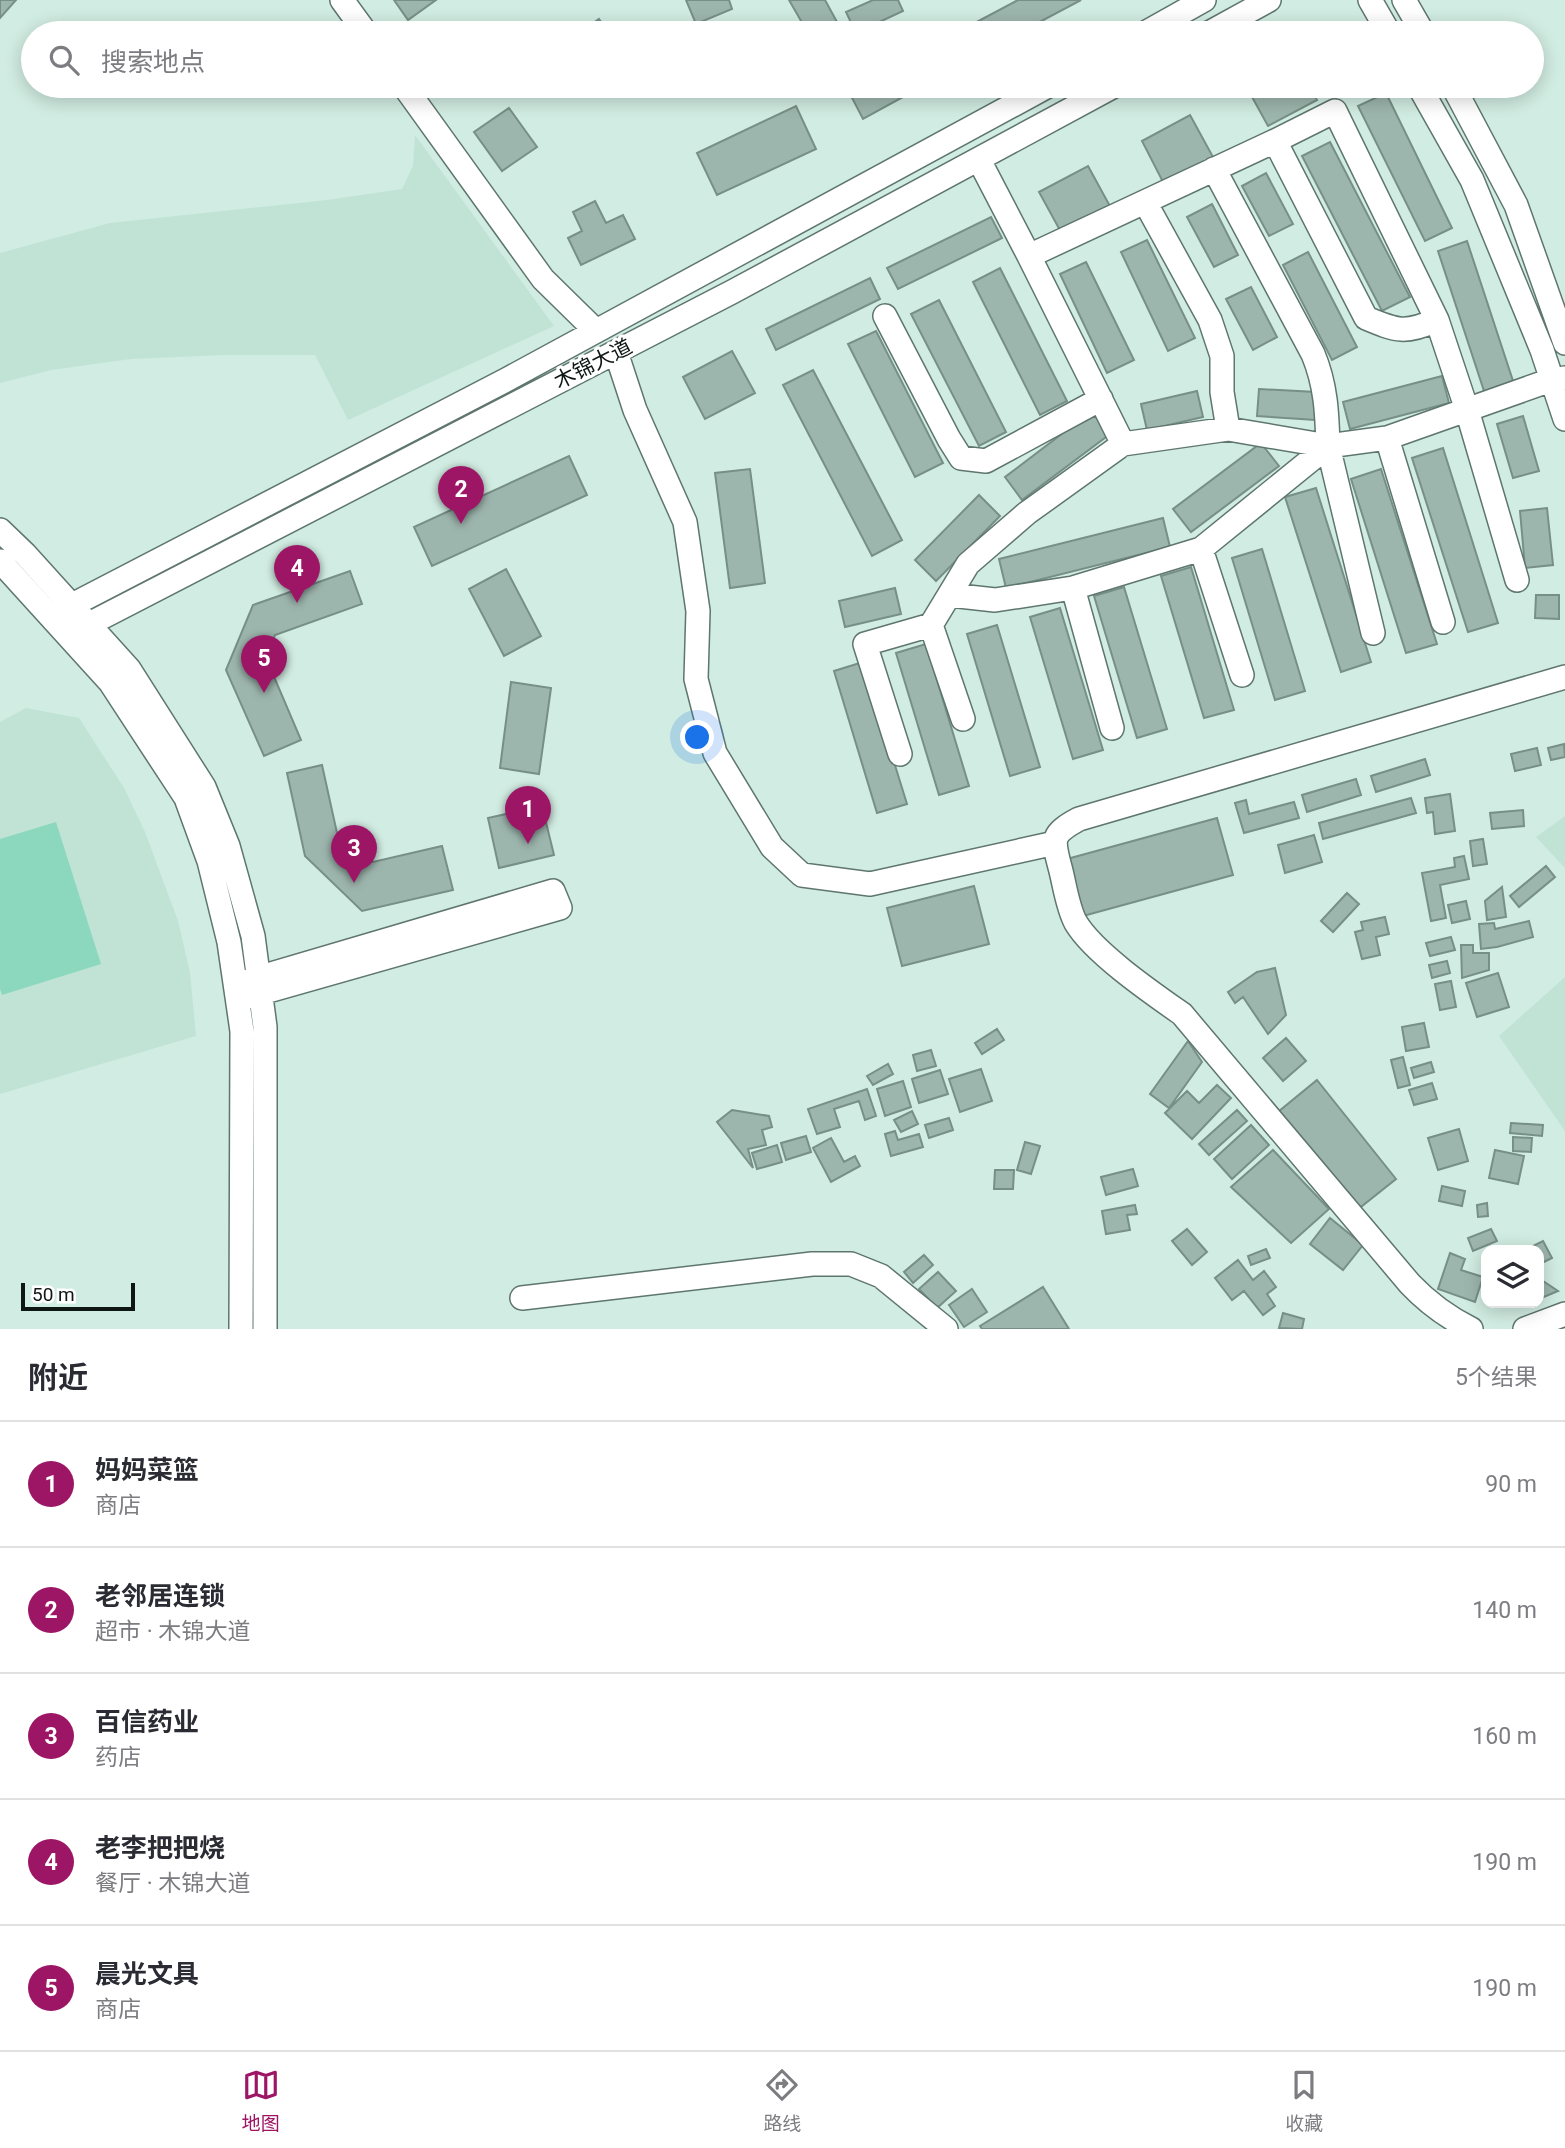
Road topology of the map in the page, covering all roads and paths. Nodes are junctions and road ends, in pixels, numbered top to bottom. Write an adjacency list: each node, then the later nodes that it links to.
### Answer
1 (342, 0): 6 (street)
2 (1204, 0): 7 (street)
3 (1269, 0): 8 (street)
4 (1370, 0): 9 (street)
5 (1404, 0): 10 (street)
6 (357, 21)
7 (1166, 21)
8 (1231, 21)
9 (1382, 21)
10 (1416, 21)
11 (413, 98): 23 (street)
12 (1026, 98): 23 (street, 木锦大道)
13 (1092, 98): 17 (street, 木锦大道)
14 (1426, 98): 26 (street)
15 (1459, 98): 24 (street)
16 (1275, 141): 18 (street); 22 (street); 22 (street)
17 (979, 160): 20 (street); 25 (street, 木锦大道)
18 (1214, 169): 19 (street); 33 (street)
19 (1144, 202): 20 (street); 30 (street)
20 (1030, 256): 27 (street)
21 (885, 316): 27 (street)
22 (1437, 320): 28 (street)
23 (596, 331): 40 (street, 木锦大道)
24 (1565, 343)
25 (617, 352): 43 (street, 木锦大道); 52 (street)
26 (1558, 379): 28 (street); 29 (street)
27 (1101, 399): 32 (street)
28 (1467, 410): 31 (street); 37 (street)
29 (1565, 419)
30 (1228, 429): 32 (street); 33 (street)
31 (1387, 438): 33 (street); 42 (street)
32 (1123, 444): 39 (street)
33 (1328, 446): 35 (street); 45 (street)
34 (0, 530): 40 (street)
35 (1201, 549): 38 (street); 47 (street)
36 (0, 561): 41 (street)
37 (1517, 580)
38 (1073, 588): 39 (street); 50 (street)
39 (950, 595): 44 (street)
40 (71, 605): 41 (street, 木锦大道); 43 (street)
41 (51, 616): 46 (street)
42 (1443, 622)
43 (89, 624): 46 (street, 木锦大道); 53 (street)
44 (931, 625): 49 (street); 51 (street)
45 (1373, 633)
46 (68, 635): 54 (street)
47 (1241, 675)
48 (1565, 677): 52 (street)
49 (963, 719)
50 (1112, 728)
51 (900, 754)
52 (1058, 836): 60 (street)
53 (260, 985): 53 (street); 54 (street); 58 (street)
54 (236, 992): 57 (street)
55 (522, 1297): 59 (street)
56 (1565, 1314): 61 (street)
57 (241, 1329)
58 (265, 1329)
59 (946, 1329)
60 (1471, 1329)
61 (1525, 1329)

